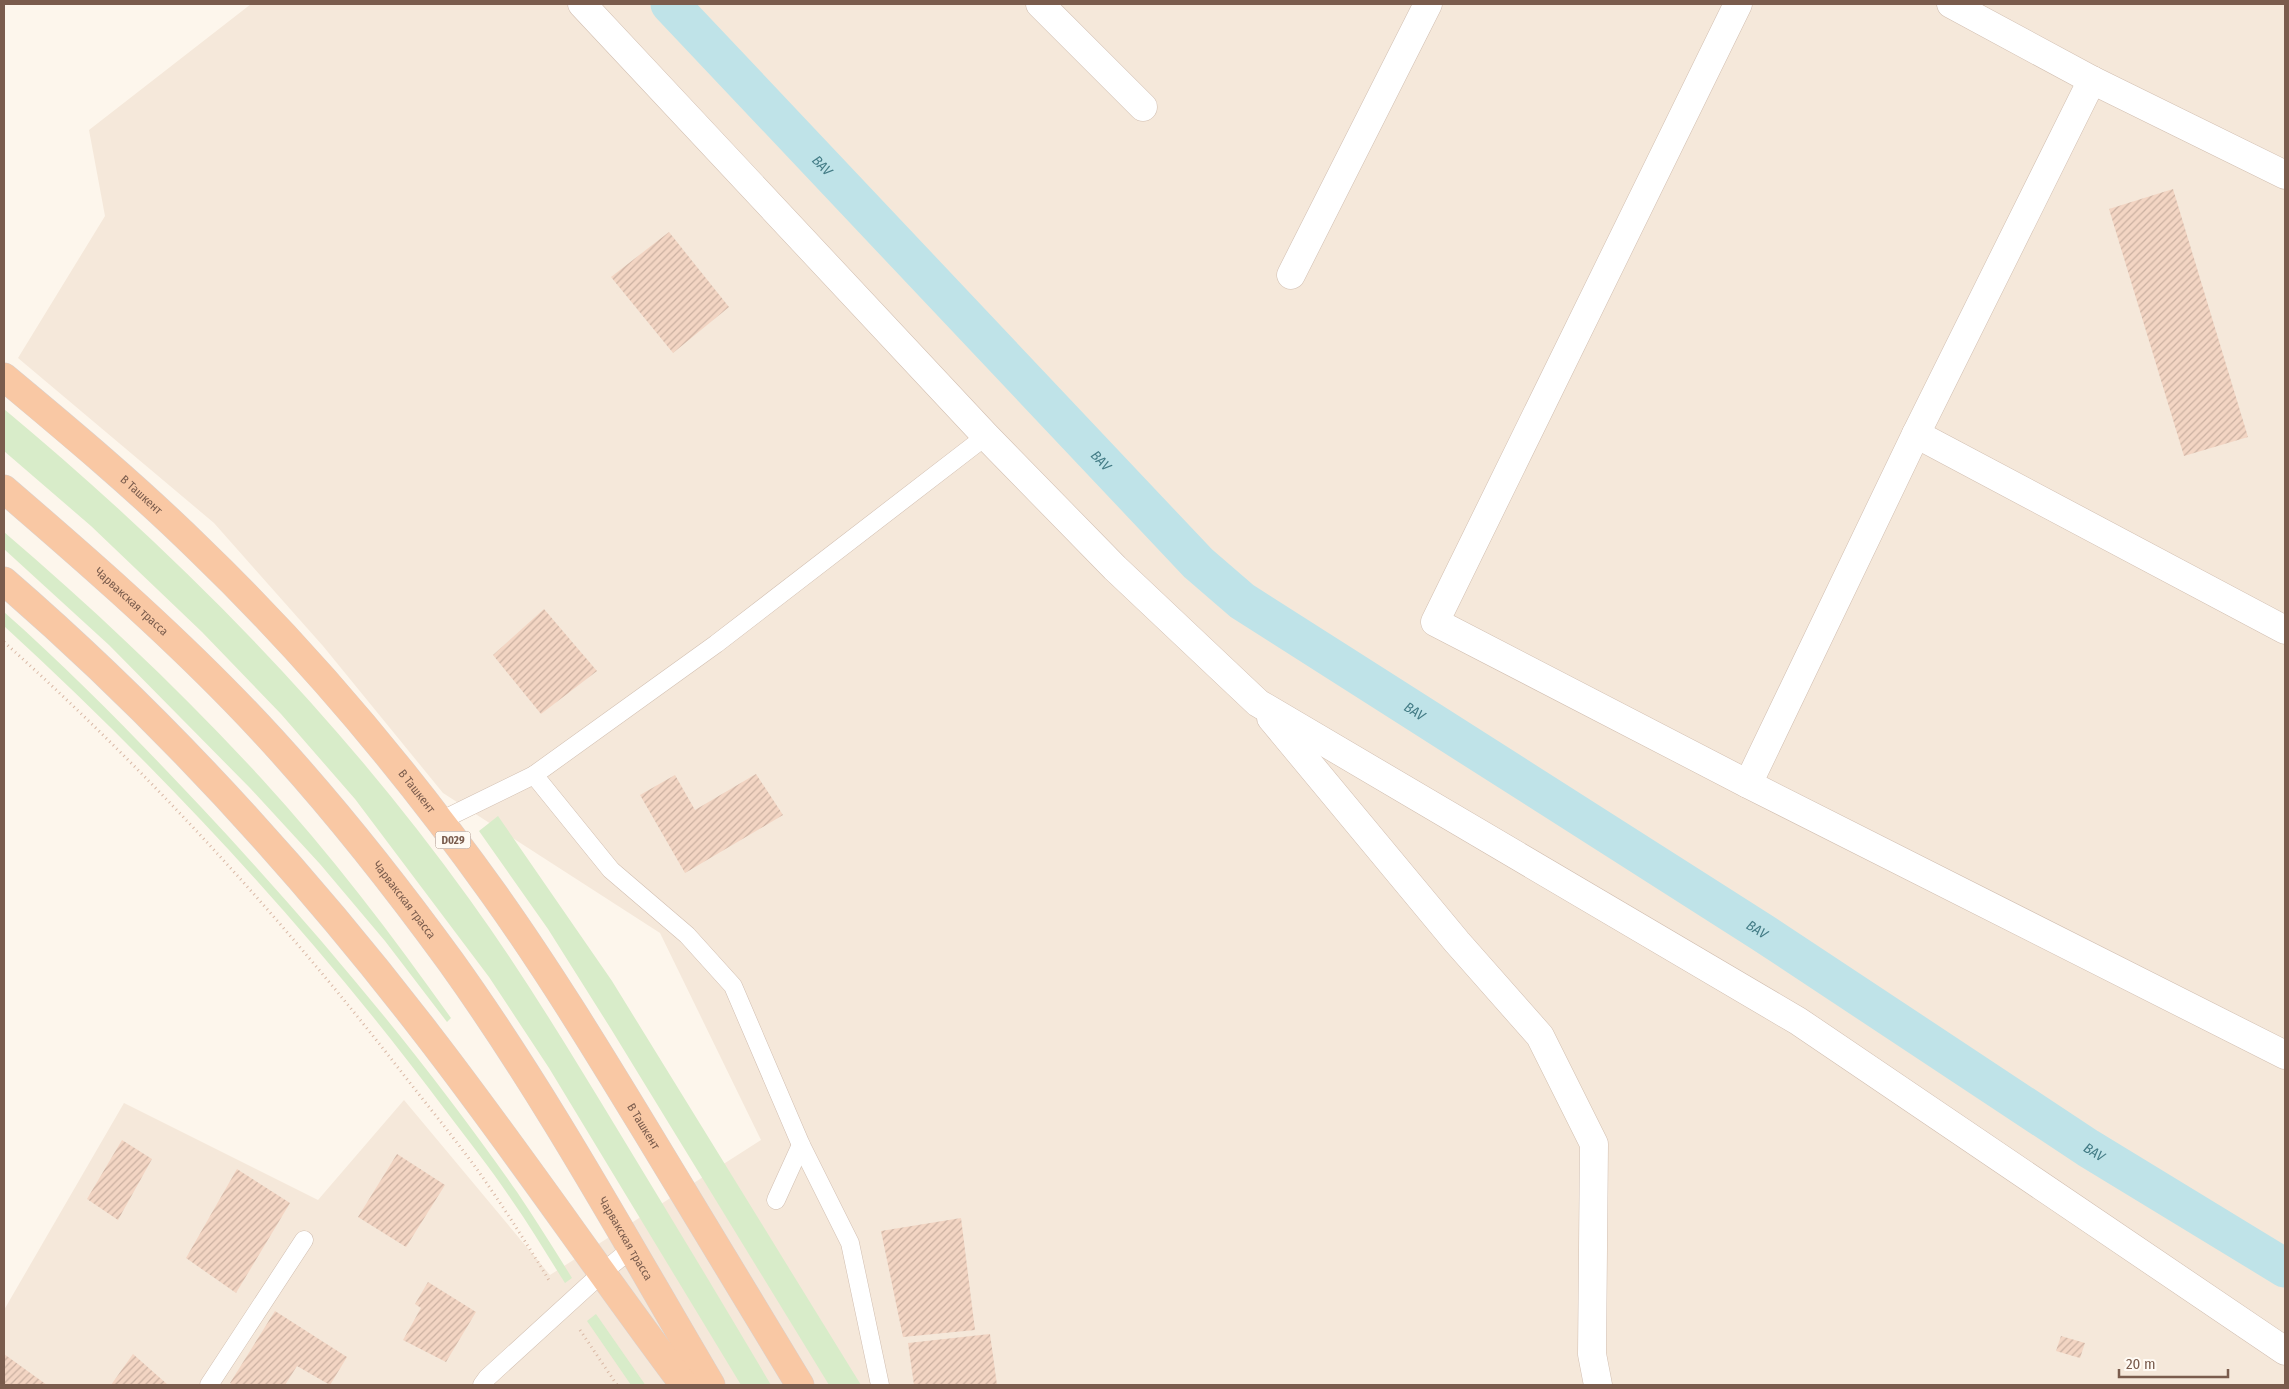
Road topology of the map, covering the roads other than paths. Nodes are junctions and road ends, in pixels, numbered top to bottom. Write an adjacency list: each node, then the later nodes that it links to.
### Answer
1 (582, 4): 12 (street)
2 (1040, 4): 7 (street)
3 (1428, 4): 9 (street)
4 (1738, 4): 18 (street)
5 (1951, 4): 6 (street)
6 (2092, 80): 8 (street); 11 (street)
7 (1143, 107)
8 (2285, 175)
9 (1291, 275)
10 (4, 377): 19 (highway, В Ташкент / D029)
11 (1916, 434): 15 (street); 18 (street)
12 (986, 436): 16 (street); 17 (lane)
13 (4, 489): 24 (highway, Чарвакская трасса)
14 (4, 581): 25 (highway)
15 (2285, 630)
16 (1258, 703): 26 (street); 33 (street)
17 (534, 776): 19 (lane); 21 (lane)
18 (1748, 784): 20 (street)
19 (440, 821): 31 (highway, В Ташкент / D029)
20 (2285, 1055)
21 (801, 1145): 22 (lane); 32 (lane)
22 (776, 1200)
23 (304, 1240): 28 (lane)
24 (631, 1249): 25 (lane); 30 (highway, Чарвакская трасса)
25 (602, 1273): 27 (lane); 29 (highway)
26 (2285, 1351)
27 (486, 1383)
28 (209, 1385)
29 (684, 1385)
30 (711, 1385)
31 (800, 1385)
32 (880, 1385)
33 (1598, 1385)

